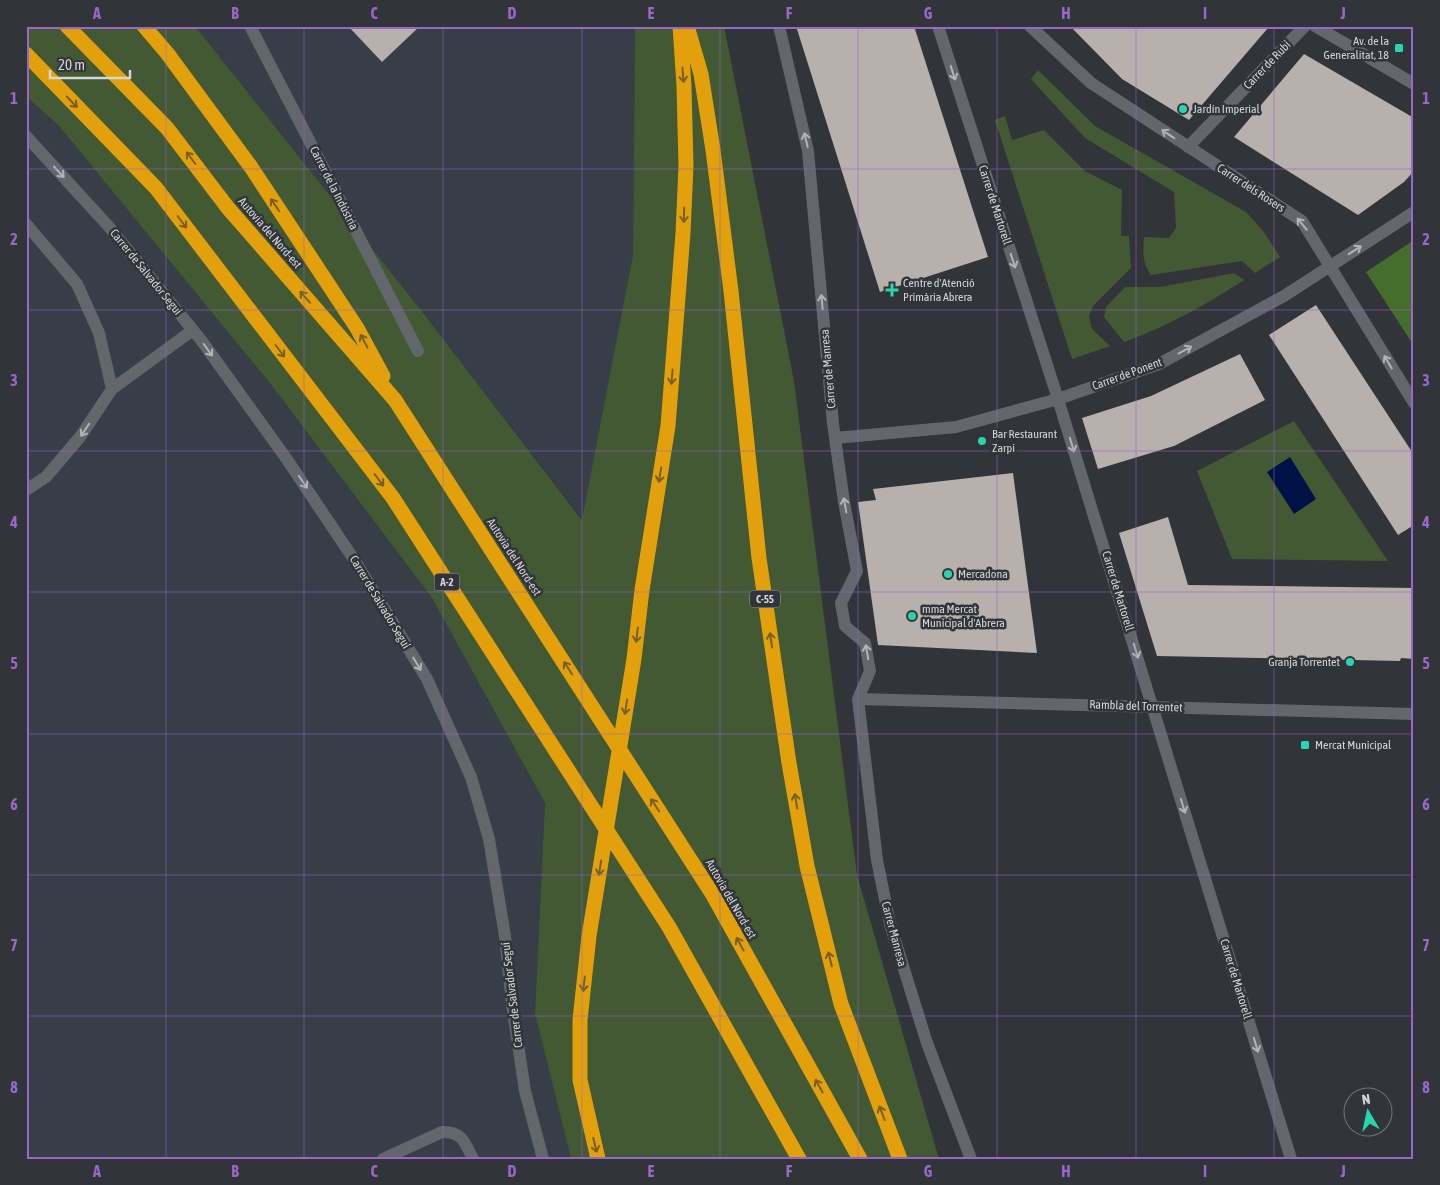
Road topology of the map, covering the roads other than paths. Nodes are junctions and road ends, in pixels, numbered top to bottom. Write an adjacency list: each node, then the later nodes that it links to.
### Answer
1 (67, 26): 24 (highway, Autovia del Nord-est, one-way to 1)
2 (144, 26): 12 (highway)
3 (153, 26): 12 (highway)
4 (250, 26): 21 (street, Carrer de la Indústria)
5 (680, 26): 34 (highway, one-way to 34)
6 (687, 26): 37 (highway, C-55, one-way to 6)
7 (779, 26): 26 (street, Carrer de Manresa, one-way to 7)
8 (938, 26): 23 (street, Carrer de Martorell, one-way to 23)
9 (1030, 26): 16 (street, Carrer dels Rosers, one-way to 9)
10 (1305, 26): 16 (street, Carrer de Rubí)
11 (1315, 26): 14 (street)
12 (167, 53): 24 (highway, one-way to 12)
13 (26, 54): 35 (highway, A-2, one-way to 35)
14 (1414, 84)
15 (26, 136): 20 (street, Carrer de Salvador Seguí, one-way to 20)
16 (1188, 147): 19 (street, Carrer dels Rosers, one-way to 16)
17 (1414, 212): 19 (street, Carrer de Ponent, one-way to 17)
18 (26, 224): 22 (street)
19 (1330, 267): 23 (street, Carrer de Ponent, one-way to 19); 25 (street, Carrer dels Rosers, one-way to 19)
20 (193, 330): 22 (street); 33 (street, Carrer de Salvador Seguí, one-way to 33)
21 (418, 350)
22 (112, 389): 27 (street, one-way to 27)
23 (1058, 399): 26 (street, Carrer de Ponent); 29 (street, Carrer de Martorell, one-way to 29)
24 (395, 400): 36 (highway, Autovia del Nord-est, one-way to 24)
25 (1414, 403)
26 (835, 438): 28 (street, Carrer de Manresa, one-way to 26)
27 (26, 490)
28 (858, 699): 29 (street, Rambla del Torrentet); 38 (street, Carrer Manresa)
29 (1153, 706): 30 (street, Rambla del Torrentet); 39 (street, Carrer de Martorell, one-way to 39)
30 (1414, 714)
31 (383, 1159): 32 (street)
32 (473, 1159)
33 (543, 1159)
34 (598, 1159)
35 (799, 1159)
36 (860, 1159)
37 (900, 1159)
38 (971, 1159)
39 (1291, 1159)

